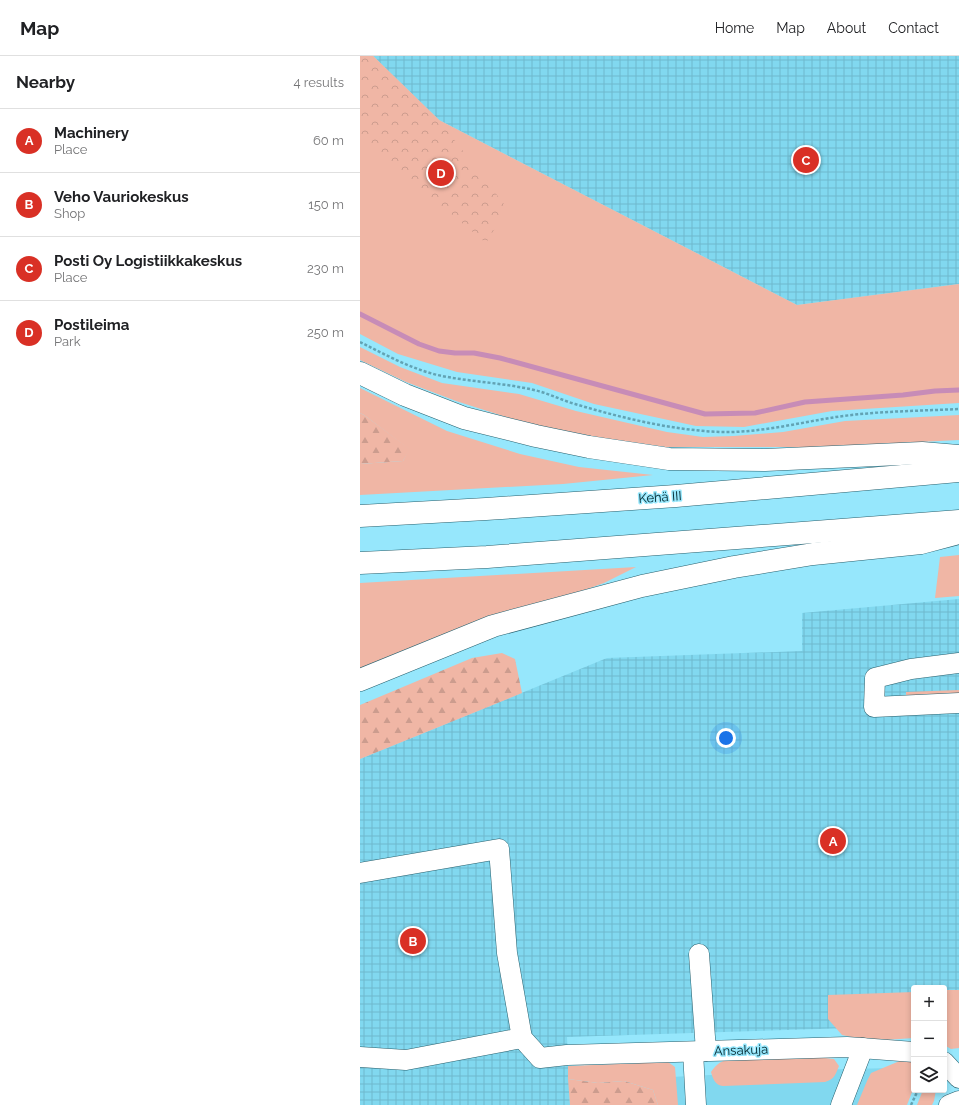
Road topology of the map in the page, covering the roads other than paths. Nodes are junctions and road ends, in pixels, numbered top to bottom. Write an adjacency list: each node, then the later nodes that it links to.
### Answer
1 (360, 373): 2 (highway)
2 (959, 456)
3 (959, 471): 4 (highway, Kehä III)
4 (360, 516)
5 (959, 520): 7 (highway)
6 (959, 533): 9 (highway)
7 (360, 563)
8 (959, 663): 10 (street)
9 (360, 680)
10 (959, 703)
11 (360, 873): 13 (street)
12 (699, 954): 15 (street)
13 (522, 1038): 15 (street, Ansakuja); 17 (street)
14 (863, 1048): 15 (street, Ansakuja); 16 (street, Ansakuja); 22 (street)
15 (700, 1052): 21 (street)
16 (911, 1052)
17 (360, 1057)
18 (947, 1065): 19 (street)
19 (959, 1078)
20 (959, 1101): 23 (street)
21 (696, 1105)
22 (841, 1105)
23 (949, 1105)

